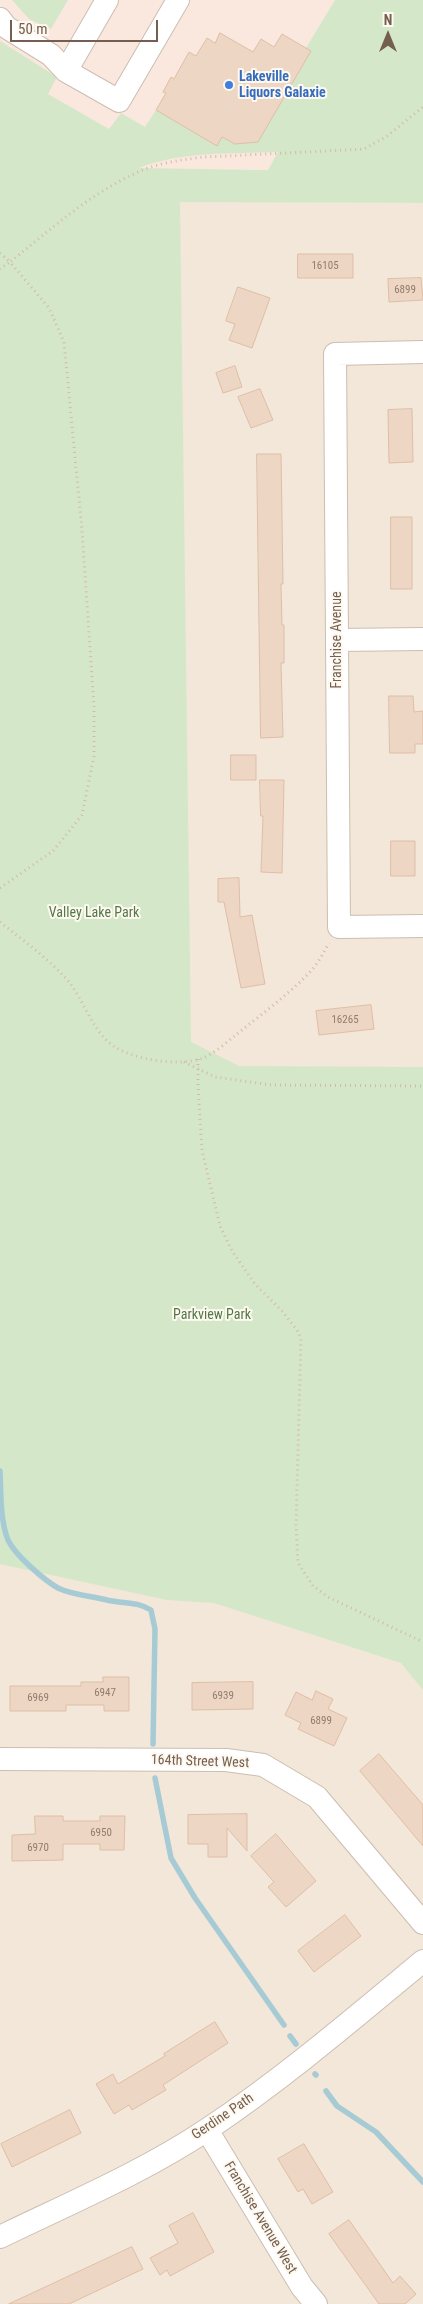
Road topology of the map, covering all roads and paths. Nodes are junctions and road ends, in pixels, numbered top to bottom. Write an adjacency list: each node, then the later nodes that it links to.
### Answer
1 (107, 0): 4 (street)
2 (178, 0): 4 (street)
3 (0, 19): 4 (street)
4 (66, 71)
5 (423, 107): 7 (path)
6 (0, 252): 7 (path)
7 (10, 262): 8 (path); 12 (path)
8 (0, 269)
9 (423, 352): 11 (street, Franchise Avenue)
10 (423, 639): 11 (street)
11 (337, 640): 15 (street, Franchise Avenue)
12 (0, 888)
13 (0, 922): 17 (path)
14 (423, 926): 15 (street)
15 (339, 927): 16 (path)
16 (198, 1059): 17 (path); 18 (path)
17 (184, 1062): 18 (path)
18 (198, 1070): 19 (path); 20 (path)
19 (423, 1086)
20 (423, 1642)
21 (0, 1758): 22 (street, 164th Street West)
22 (423, 1923)
23 (423, 1961): 24 (street, Gerdine Path)
24 (207, 2130): 25 (street, Gerdine Path); 26 (street, Franchise Avenue West)
25 (0, 2237)
26 (316, 2304)

